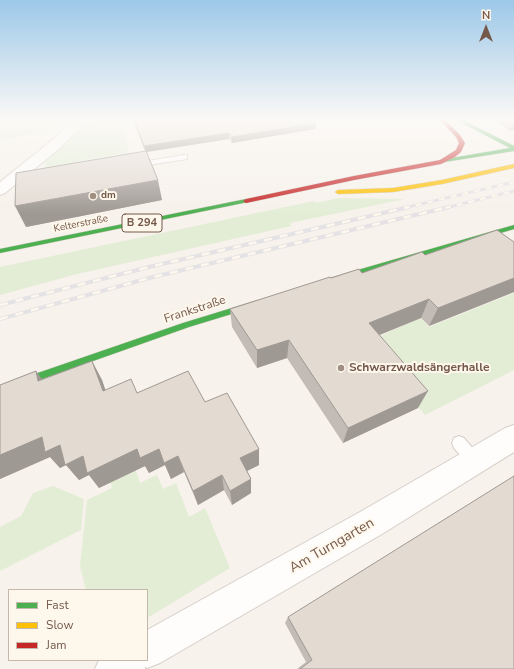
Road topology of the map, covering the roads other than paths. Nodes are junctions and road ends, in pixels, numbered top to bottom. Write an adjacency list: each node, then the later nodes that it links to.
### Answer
1 (50, 151): 8 (street)
2 (459, 151): 5 (main road)
3 (498, 151): 5 (main road, Kelterstraße / B 294)
4 (184, 157): 7 (lane)
5 (439, 163): 9 (main road, Kelterstraße / B 294)
6 (514, 166): 9 (main road, Kelterstraße / B 294)
7 (123, 167)
8 (0, 190)
9 (283, 194): 11 (main road, Kelterstraße / B 294)
10 (514, 227): 12 (main road)
11 (0, 251)
12 (324, 283)
13 (270, 299): 14 (main road, Frankstraße)
14 (0, 390)
15 (514, 437): 16 (street, Am Turngarten)
16 (148, 649)
17 (128, 661): 18 (street)
18 (114, 669)

